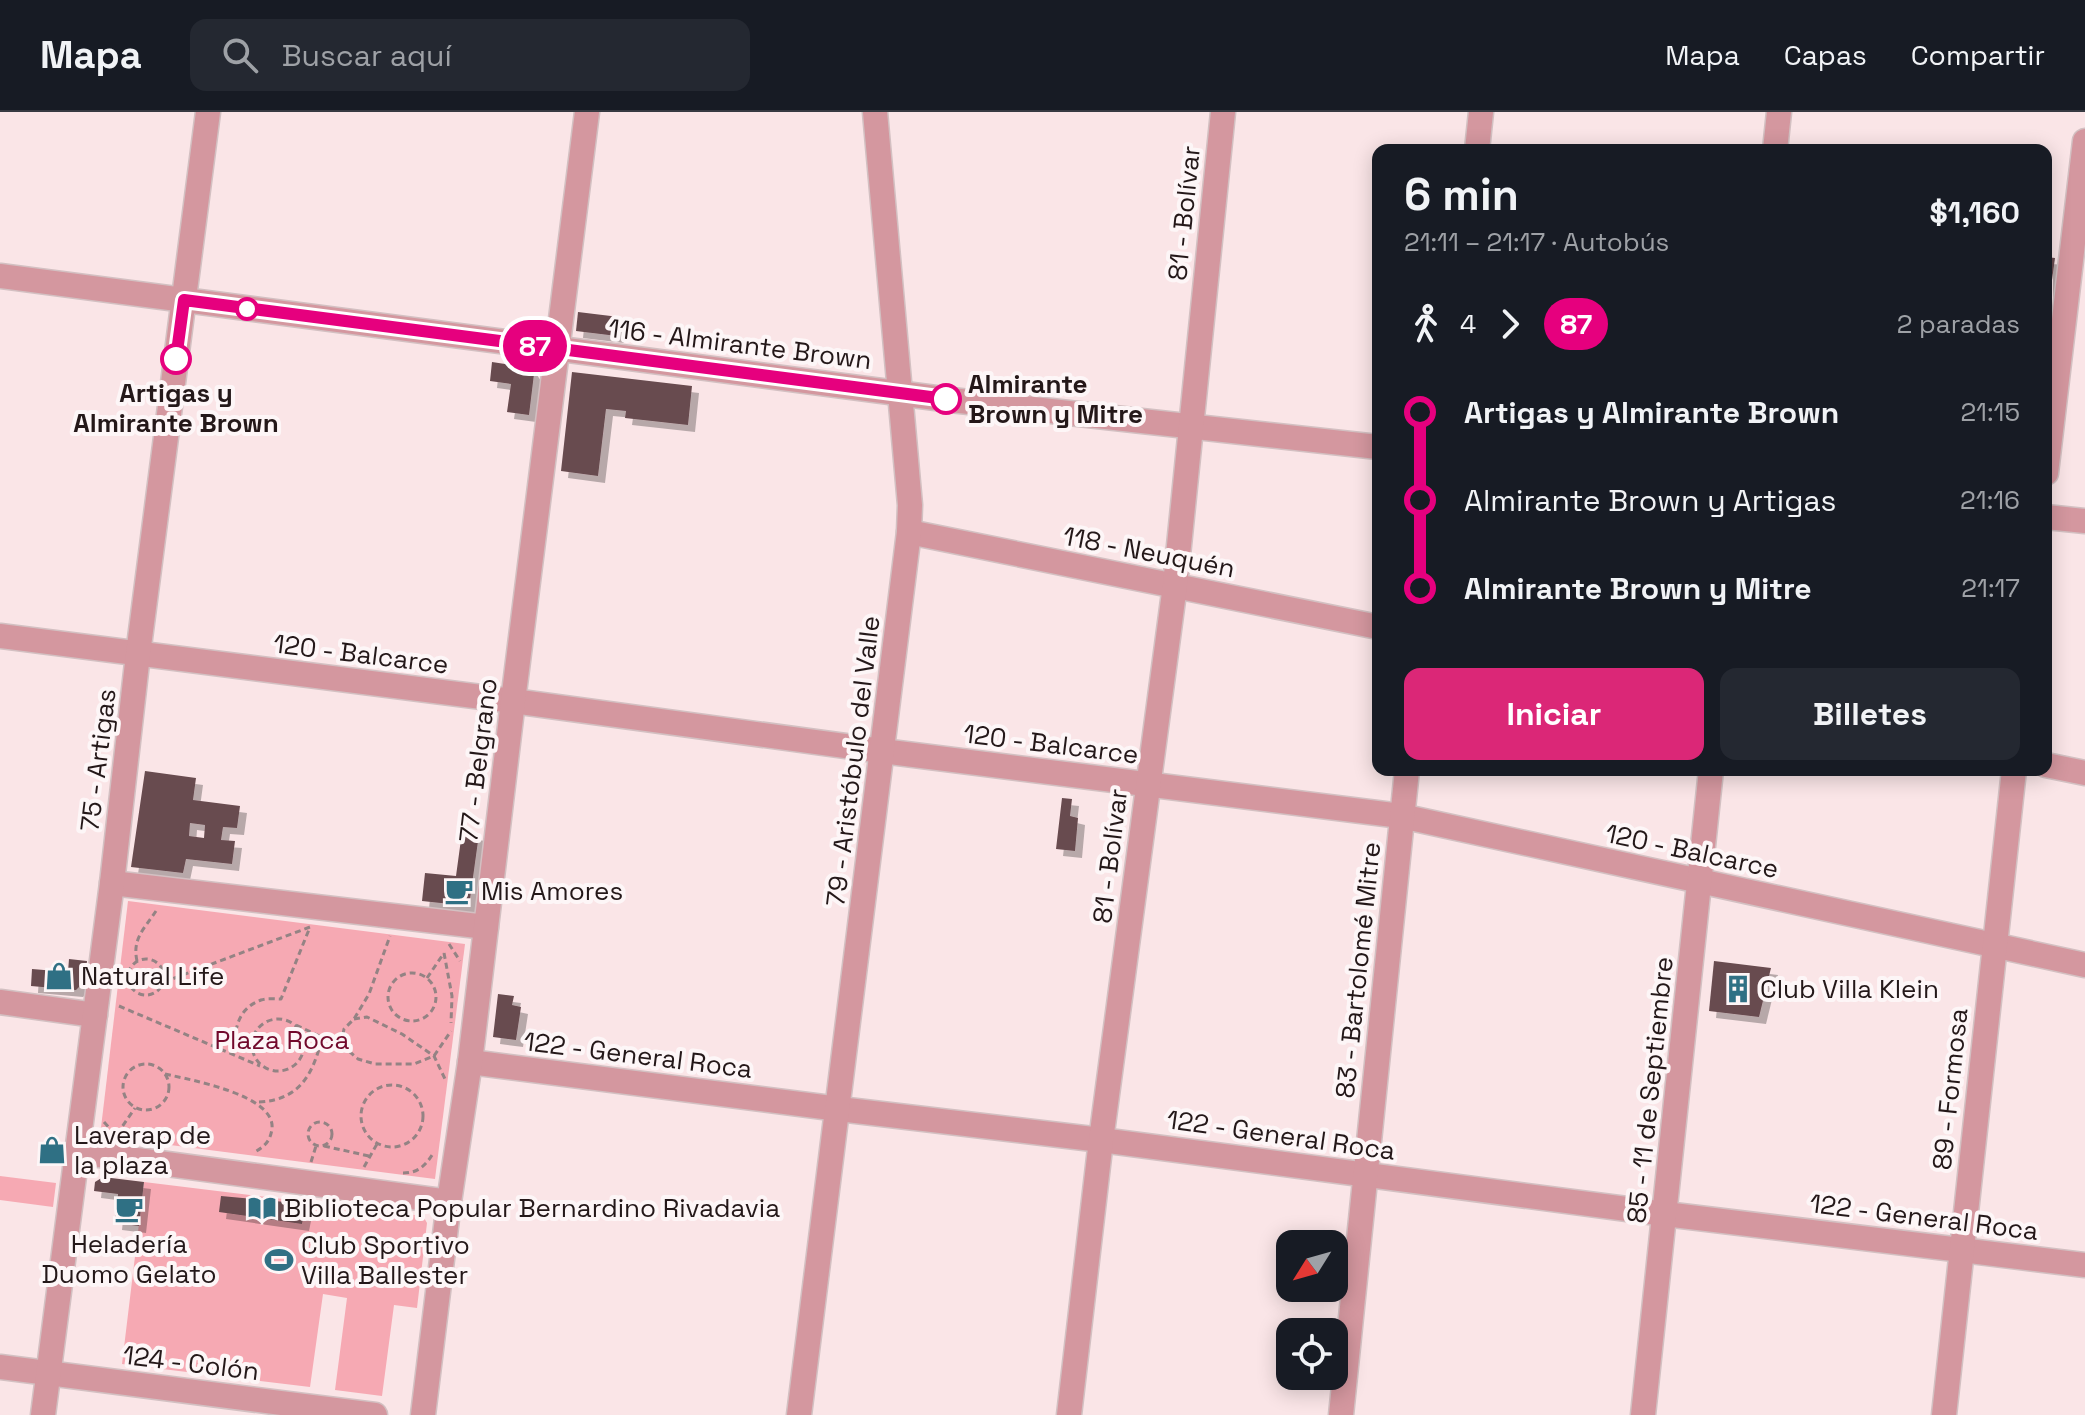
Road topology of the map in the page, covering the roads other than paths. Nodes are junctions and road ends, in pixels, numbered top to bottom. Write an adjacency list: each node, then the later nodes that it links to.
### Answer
1 (208, 112): 11 (street, 75 - Artigas)
2 (587, 112): 12 (street, 77 - Belgrano)
3 (875, 112): 13 (street, 79 - Aristóbulo del Valle)
4 (1223, 112): 15 (street, 81 - Bolívar)
5 (1481, 112): 8 (street)
6 (1779, 112): 9 (street)
7 (2085, 141): 14 (street)
8 (1478, 144)
9 (1776, 144)
10 (0, 276): 11 (street, 116 - Almirante Brown)
11 (184, 300): 12 (street, 116 - Almirante Brown); 23 (street, 75 - Artigas)
12 (557, 349): 13 (street, 116 - Almirante Brown); 24 (street, 77 - Belgrano)
13 (901, 392): 15 (street, 116 - Almirante Brown); 19 (street, 79 - Aristóbulo del Valle)
14 (2052, 422)
15 (1190, 427): 16 (street, 116 - Almirante Brown); 20 (street, 81 - Bolívar)
16 (1372, 446)
17 (2052, 518): 18 (street)
18 (2085, 521)
19 (909, 532): 20 (street, 118 - Neuquén); 25 (street, 79 - Aristóbulo del Valle)
20 (1175, 585): 21 (street, 118 - Neuquén); 31 (street, 81 - Bolívar)
21 (1372, 626)
22 (0, 636): 23 (street, 120 - Balcarce)
23 (138, 654): 24 (street, 120 - Balcarce); 34 (street, 75 - Artigas)
24 (513, 701): 25 (street, 120 - Balcarce); 35 (street, 77 - Belgrano)
25 (882, 751): 31 (street, 120 - Balcarce); 41 (street, 79 - Aristóbulo del Valle)
26 (2052, 766): 27 (street)
27 (2085, 773)
28 (1406, 776): 32 (street, 83 - Bartolomé Mitre)
29 (1710, 776): 33 (street, 85 - 11 de Septiembre)
30 (2013, 776): 36 (street, 89 - Formosa)
31 (1147, 784): 32 (street, 120 - Balcarce); 42 (street, 81 - Bolívar)
32 (1401, 816): 33 (street, 120 - Balcarce); 44 (street, 83 - Bartolomé Mitre)
33 (1700, 882): 36 (street, 120 - Balcarce); 46 (street, 85 - 11 de Septiembre)
34 (112, 883): 35 (street); 39 (street, 75 - Artigas)
35 (486, 927): 40 (street, 77 - Belgrano)
36 (1995, 945): 37 (street, 120 - Balcarce); 47 (street, 89 - Formosa)
37 (2085, 965)
38 (0, 1002): 39 (street)
39 (95, 1015): 43 (street, 75 - Artigas)
40 (470, 1062): 41 (street, 122 - General Roca); 45 (street, 77 - Belgrano)
41 (839, 1109): 42 (street, 122 - General Roca); 54 (street, 79 - Aristóbulo del Valle)
42 (1101, 1140): 44 (street, 122 - General Roca); 55 (street, 81 - Bolívar)
43 (78, 1152): 45 (street); 50 (street, 75 - Artigas)
44 (1366, 1175): 46 (street, 122 - General Roca); 56 (street, 83 - Bartolomé Mitre)
45 (449, 1202): 53 (street, 77 - Belgrano)
46 (1665, 1214): 47 (street, 122 - General Roca); 57 (street, 85 - 11 de Septiembre)
47 (1961, 1249): 48 (street, 122 - General Roca); 58 (street, 89 - Formosa)
48 (2085, 1265)
49 (0, 1367): 50 (street, 124 - Colón)
50 (49, 1373): 51 (street, 75 - Artigas); 52 (street, 124 - Colón)
51 (43, 1415)
52 (375, 1415)
53 (423, 1415)
54 (799, 1415)
55 (1069, 1415)
56 (1341, 1415)
57 (1643, 1415)
58 (1944, 1415)

